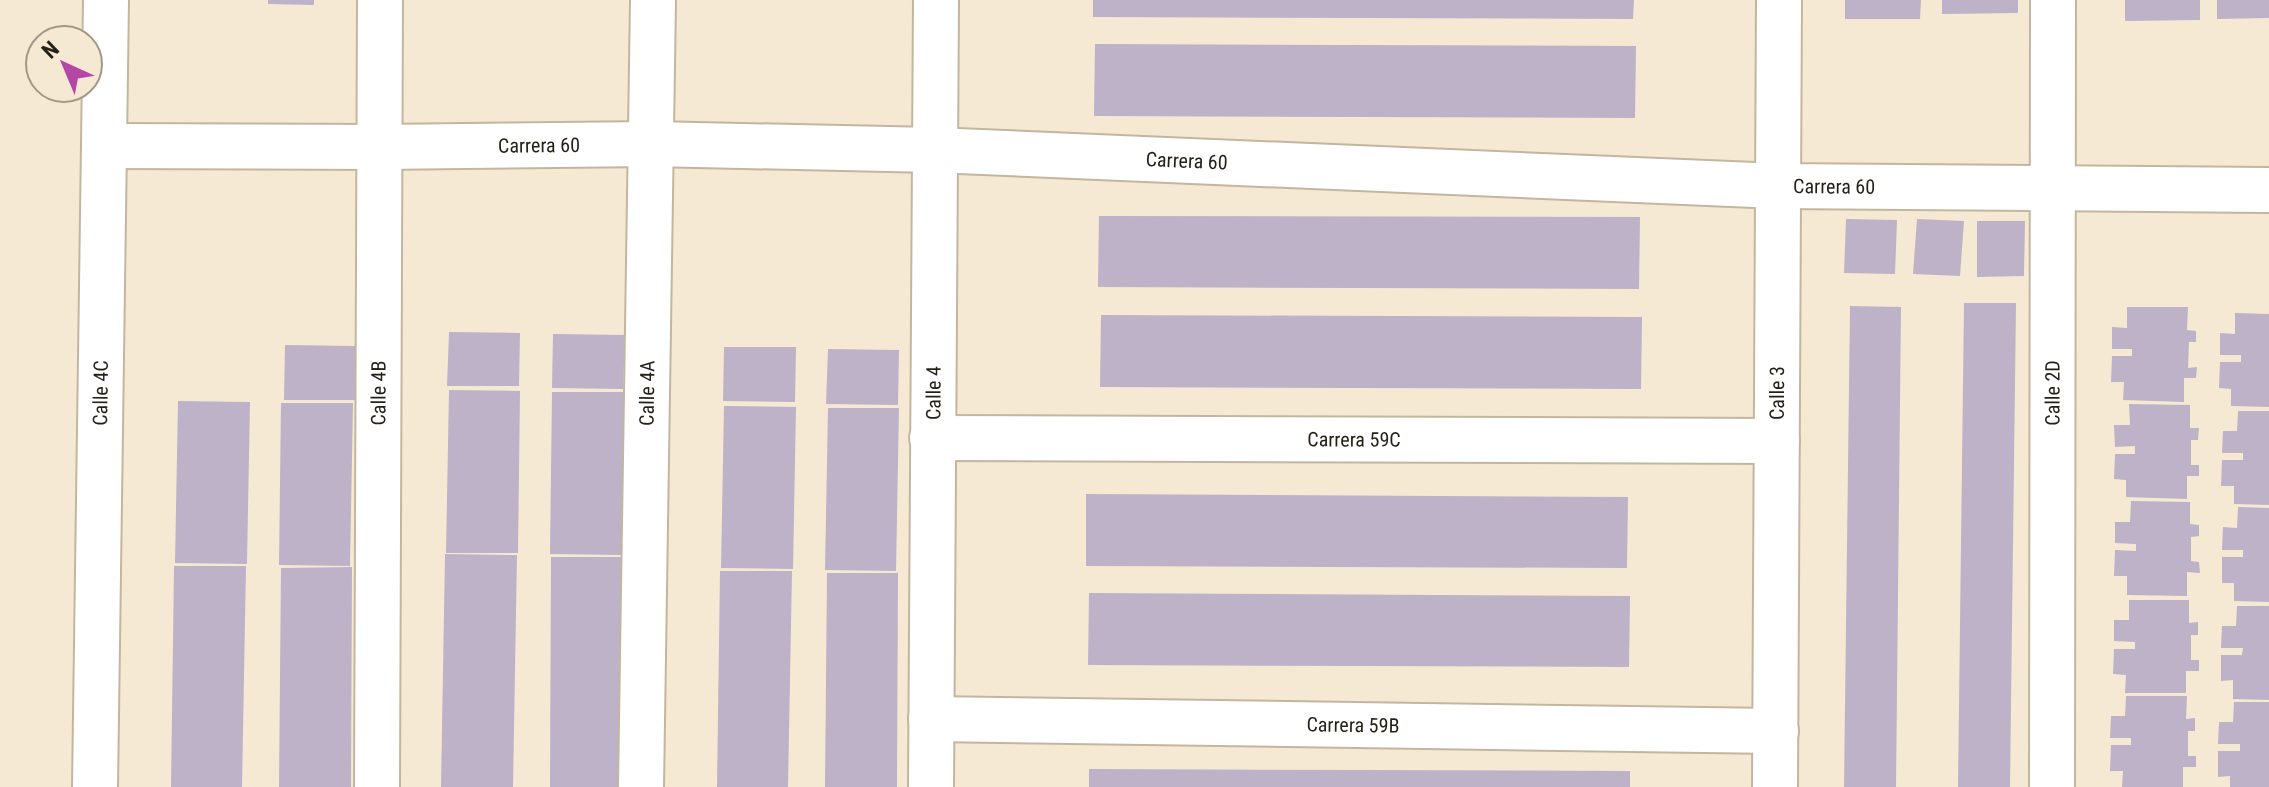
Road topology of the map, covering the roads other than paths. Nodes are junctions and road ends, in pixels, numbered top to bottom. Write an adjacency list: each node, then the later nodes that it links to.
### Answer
1 (106, 0): 8 (street, Calle 4C)
2 (380, 0): 9 (street, Calle 4B)
3 (653, 0): 7 (street, Calle 4A)
4 (936, 0): 10 (street, Calle 4)
5 (1779, 0): 11 (street, Calle 3)
6 (2053, 0): 12 (street, Calle 2D)
7 (652, 144): 9 (street, Carrera 60); 10 (street, Carrera 60); 20 (street, Calle 4A)
8 (105, 146): 9 (street, Carrera 60); 18 (street, Calle 4C)
9 (379, 147): 19 (street, Calle 4B)
10 (934, 150): 11 (street, Carrera 60); 14 (street, Calle 4)
11 (1778, 186): 12 (street, Carrera 60); 15 (street, Calle 3)
12 (2053, 188): 13 (street, Carrera 60); 23 (street, Calle 2D)
13 (2269, 190)
14 (932, 438): 15 (street, Carrera 59C); 16 (street, Calle 4)
15 (1777, 441): 17 (street, Calle 3)
16 (931, 719): 17 (street, Carrera 59B); 21 (street, Calle 4)
17 (1776, 731): 22 (street, Calle 3)
18 (95, 787)
19 (377, 787)
20 (641, 787)
21 (931, 787)
22 (1775, 787)
23 (2052, 787)

